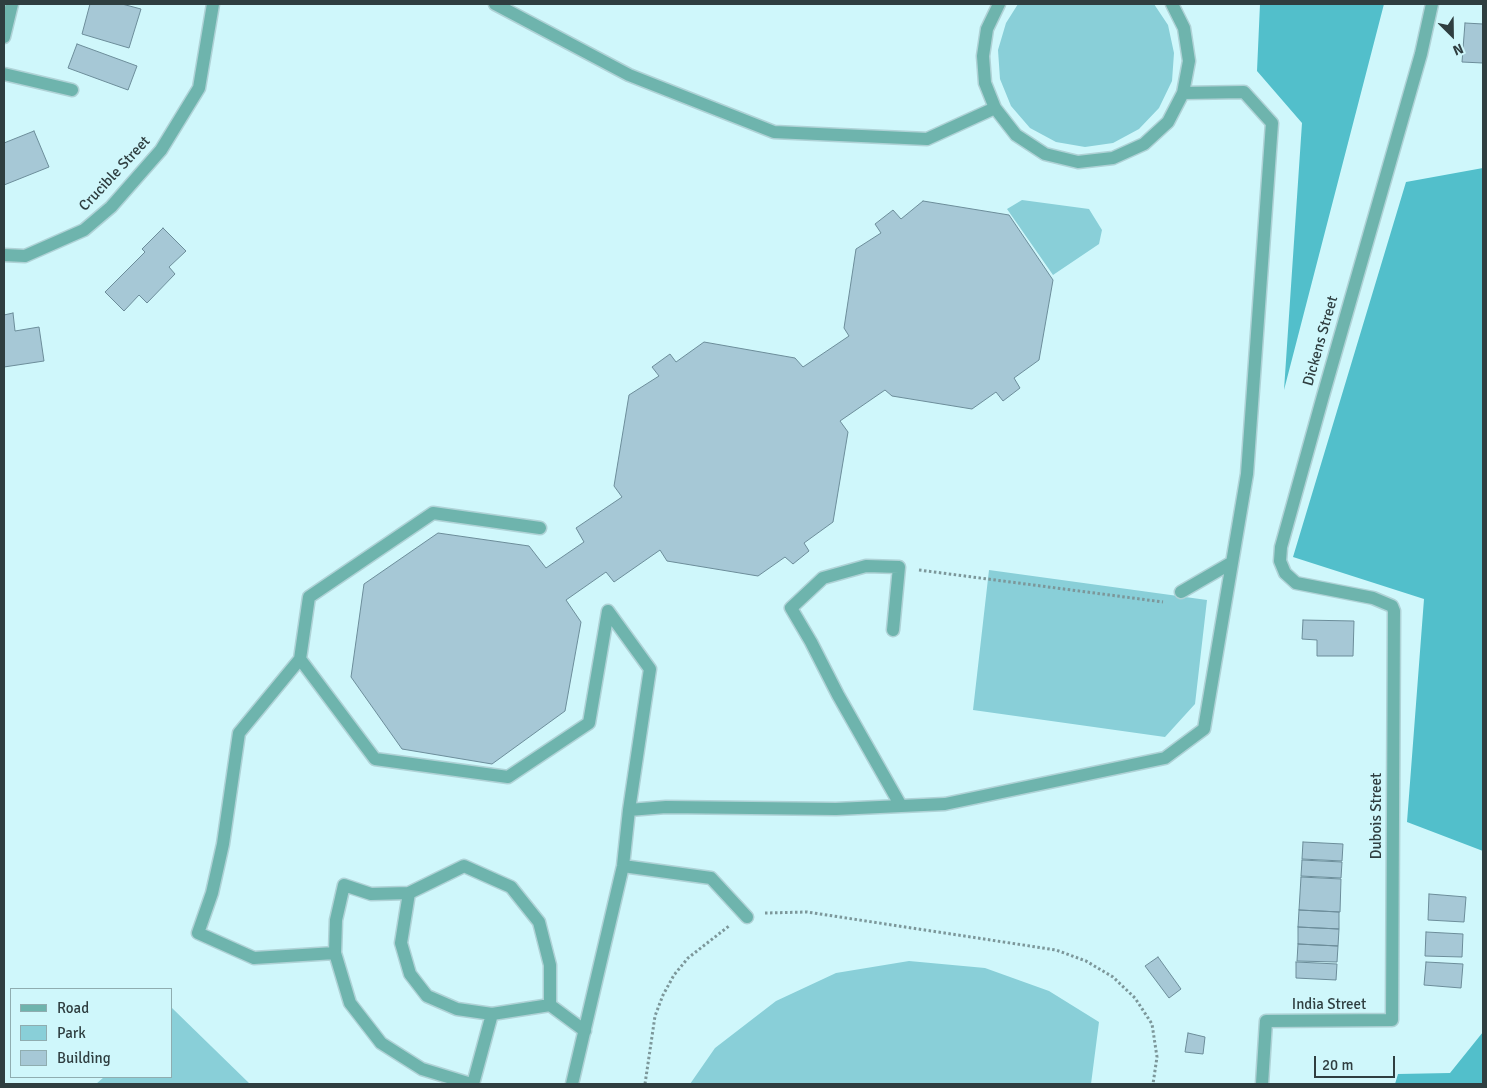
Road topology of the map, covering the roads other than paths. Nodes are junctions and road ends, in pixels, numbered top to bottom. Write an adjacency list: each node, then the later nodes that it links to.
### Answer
1 (12, 4): 7 (street)
2 (213, 4): 12 (street, Crucible Street)
3 (495, 4): 11 (street)
4 (998, 4): 11 (street)
5 (1172, 4): 10 (street)
6 (1432, 4): 16 (street, Dickens Street)
7 (4, 37)
8 (4, 74): 9 (street)
9 (72, 90)
10 (1183, 93): 11 (street); 14 (street)
11 (995, 108)
12 (4, 255)
13 (540, 528): 18 (street)
14 (1232, 563): 15 (street); 19 (street)
15 (1181, 592)
16 (1394, 611): 27 (street, Dubois Street)
17 (893, 630): 19 (street)
18 (300, 659): 20 (street); 24 (street)
19 (901, 806): 20 (street)
20 (629, 810): 21 (street)
21 (623, 866): 23 (street); 28 (street)
22 (409, 893): 24 (street); 25 (street); 26 (street)
23 (747, 917)
24 (335, 953): 29 (street)
25 (550, 1006): 26 (street); 28 (street)
26 (492, 1014): 29 (street)
27 (1392, 1020): 31 (street, India Street)
28 (585, 1031): 30 (street)
29 (472, 1084)
30 (572, 1084)
31 (1262, 1084)

